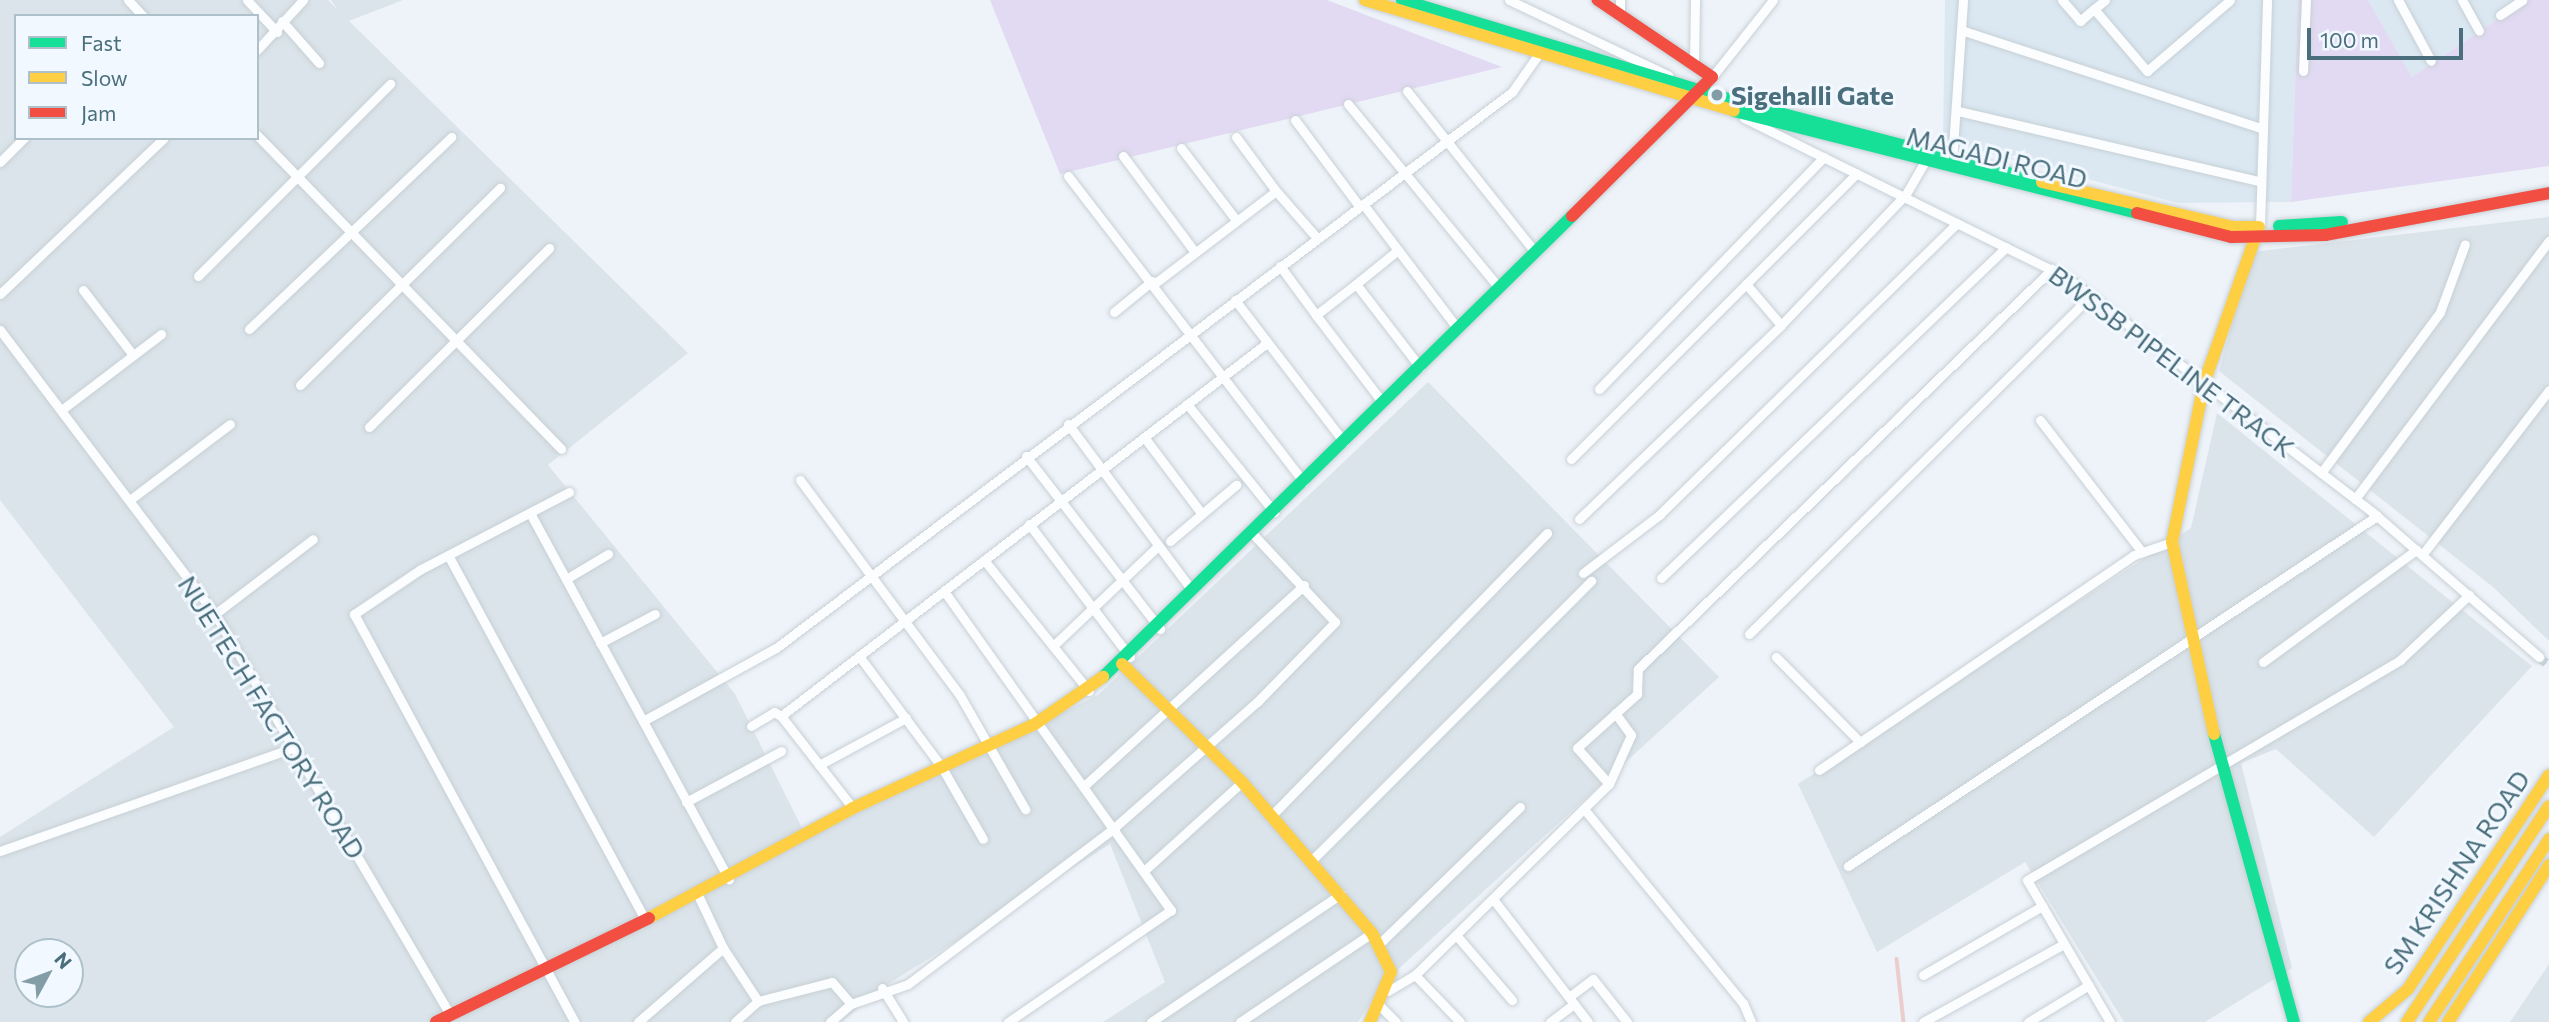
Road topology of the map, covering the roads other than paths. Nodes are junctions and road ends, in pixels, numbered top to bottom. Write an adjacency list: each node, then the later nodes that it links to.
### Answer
1 (128, 0): 23 (street)
2 (247, 0): 28 (street)
3 (303, 0): 25 (street)
4 (1365, 0): 30 (main road, MAGADI ROAD)
5 (1402, 0): 38 (main road, MAGADI ROAD)
6 (1508, 0): 38 (street)
7 (1598, 0): 20 (main road)
8 (1695, 0): 33 (street)
9 (1765, 0): 22 (street)
10 (1773, 0): 22 (street)
11 (1962, 0): 26 (street)
12 (2062, 0): 21 (street)
13 (2105, 0): 21 (street)
14 (2230, 0): 21 (street)
15 (2267, 0): 43 (street)
16 (2306, 0): 34 (street)
17 (2398, 0): 31 (street)
18 (2462, 0): 27 (street)
19 (2522, 0): 24 (street)
20 (1620, 7): 33 (main road)
21 (2094, 9)
22 (1765, 13): 35 (street)
23 (141, 14)
24 (2500, 15)
25 (282, 21): 28 (street); 32 (street)
26 (1961, 30): 41 (street); 43 (street)
27 (2479, 31)
28 (277, 32): 29 (street)
29 (259, 48)
30 (1540, 52): 38 (main road, MAGADI ROAD); 49 (street)
31 (2431, 61)
32 (319, 63)
33 (1694, 65): 35 (main road)
34 (2303, 71)
35 (1712, 77): 38 (main road)
36 (390, 84): 59 (street)
37 (1407, 91): 49 (street)
38 (1697, 95): 40 (main road, MAGADI ROAD); 53 (main road, MAGADI ROAD); 78 (main road)
39 (1348, 104): 56 (street)
40 (1727, 110): 52 (street, BWSSB PIPELINE TRACK); 53 (main road, MAGADI ROAD)
41 (1958, 111): 55 (street); 60 (street)
42 (1295, 120): 66 (street)
43 (2261, 128): 60 (street)
44 (259, 137): 59 (street)
45 (451, 137): 70 (street)
46 (1236, 137): 63 (street)
47 (22, 140): 54 (street)
48 (162, 140): 88 (street)
49 (1447, 141): 56 (street); 78 (street)
50 (1181, 148): 67 (street)
51 (1123, 156): 77 (street)
52 (1824, 157): 57 (street, BWSSB PIPELINE TRACK); 106 (street)
53 (1927, 158): 55 (main road, MAGADI ROAD); 65 (street)
54 (0, 162)
55 (1952, 164): 69 (main road, MAGADI ROAD)
56 (1403, 173): 66 (street); 86 (street)
57 (1857, 173): 65 (street, BWSSB PIPELINE TRACK); 84 (street)
58 (1068, 176): 82 (street)
59 (296, 177): 70 (street); 81 (street)
60 (2259, 181): 69 (street)
61 (2549, 183): 69 (main road, MAGADI ROAD)
62 (500, 188): 85 (street)
63 (1276, 191): 67 (street); 71 (street)
64 (2549, 192): 69 (main road, MAGADI ROAD)
65 (1906, 194): 68 (street, BWSSB PIPELINE TRACK); 93 (street)
66 (1361, 205): 71 (street); 76 (street)
67 (1236, 220): 77 (street)
68 (1957, 223): 74 (street, BWSSB PIPELINE TRACK); 147 (street)
69 (2257, 231): 104 (main road)
70 (349, 234): 85 (street); 94 (street)
71 (1317, 238): 79 (street)
72 (2549, 241): 127 (street)
73 (2465, 244): 121 (street)
74 (2006, 247): 80 (street, BWSSB PIPELINE TRACK); 148 (street)
75 (549, 248): 99 (street)
76 (1398, 250): 83 (street); 95 (street)
77 (1194, 251): 82 (street)
78 (1535, 252): 86 (main road)
79 (1280, 266): 90 (street); 92 (street)
80 (2052, 269): 89 (street, BWSSB PIPELINE TRACK); 172 (street)
81 (198, 276)
82 (1153, 282): 91 (street); 97 (street)
83 (1356, 284): 92 (street); 102 (street)
84 (1746, 284): 93 (street); 119 (street)
85 (401, 287): 99 (street); 105 (street)
86 (1499, 288): 95 (main road)
87 (83, 290): 101 (street)
88 (0, 294)
89 (2091, 296): 104 (street, BWSSB PIPELINE TRACK); 161 (street)
90 (1235, 300): 97 (street); 100 (street)
91 (1114, 312)
92 (1316, 315): 108 (street)
93 (1781, 325): 133 (street)
94 (249, 329)
95 (1458, 329): 102 (main road)
96 (0, 330): 110 (street, NUETECH FACTORY ROAD)
97 (1192, 331): 103 (street); 113 (street)
98 (161, 334): 101 (street)
99 (453, 341): 114 (street); 117 (street)
100 (1267, 343): 103 (street); 116 (street)
101 (133, 355): 110 (street)
102 (1420, 366): 108 (main road)
103 (1225, 375): 109 (street); 123 (street)
104 (2204, 383): 121 (street, BWSSB PIPELINE TRACK); 139 (main road)
105 (300, 385)
106 (1599, 389)
107 (2549, 390): 142 (street)
108 (1383, 403): 116 (main road)
109 (1187, 404): 115 (street); 129 (street)
110 (64, 408): 126 (street, NUETECH FACTORY ROAD)
111 (2040, 420): 141 (street)
112 (230, 424): 126 (street)
113 (1068, 424): 118 (street); 120 (street)
114 (369, 427)
115 (1144, 437): 120 (street); 131 (street)
116 (1344, 442): 123 (main road)
117 (561, 449)
118 (1026, 456): 128 (street); 146 (street)
119 (1571, 459)
120 (1104, 467): 128 (street); 140 (street)
121 (2321, 473): 127 (street, BWSSB PIPELINE TRACK)
122 (800, 480): 146 (street)
123 (1304, 481): 129 (main road)
124 (1236, 485): 131 (street)
125 (569, 492): 130 (street)
126 (131, 499): 157 (street, NUETECH FACTORY ROAD)
127 (2356, 499): 132 (street, BWSSB PIPELINE TRACK)
128 (1062, 501): 134 (street); 151 (street)
129 (1274, 512): 135 (main road)
130 (530, 513): 144 (street); 149 (street)
131 (1202, 514): 138 (street)
132 (2377, 516): 142 (street, BWSSB PIPELINE TRACK); 163 (street)
133 (1579, 519)
134 (1029, 524): 145 (street); 156 (street)
135 (1252, 533): 152 (street); 153 (main road)
136 (1547, 533): 197 (street)
137 (313, 540): 157 (street)
138 (1170, 541)
139 (2172, 542): 141 (street); 163 (main road)
140 (1158, 546): 151 (street); 153 (street)
141 (2142, 552): 178 (street)
142 (2419, 553): 155 (street, BWSSB PIPELINE TRACK); 169 (street)
143 (608, 554): 149 (street)
144 (448, 555): 211 (street); 216 (street)
145 (984, 560): 154 (street); 164 (street)
146 (871, 573): 159 (street); 175 (street)
147 (1583, 573)
148 (1661, 578)
149 (566, 579): 162 (street)
150 (1591, 581): 202 (street)
151 (1125, 583): 156 (street); 160 (street)
152 (1304, 585): 171 (street); 181 (street)
153 (1191, 589): 160 (main road)
154 (944, 591): 159 (street); 176 (street)
155 (2469, 595): 167 (street, BWSSB PIPELINE TRACK); 183 (street)
156 (1094, 608): 164 (street); 168 (street)
157 (215, 614): 180 (street, NUETECH FACTORY ROAD)
158 (655, 614): 162 (street)
159 (907, 618): 165 (street); 179 (street)
160 (1160, 629): 168 (main road)
161 (1749, 634)
162 (600, 643): 175 (street)
163 (2194, 643): 183 (main road); 204 (street)
164 (1053, 646): 170 (street)
165 (859, 656): 173 (street); 174 (street)
166 (1776, 657): 178 (street)
167 (2539, 657)
168 (1126, 660): 170 (main road); 171 (main road)
169 (2263, 662)
170 (1089, 691): 176 (main road)
171 (1170, 711): 181 (main road); 190 (street)
172 (1615, 713): 189 (street); 189 (street)
173 (781, 716): 177 (street); 184 (street)
174 (906, 718): 184 (street); 185 (street)
175 (643, 722): 191 (street)
176 (1035, 724): 179 (main road); 190 (street)
177 (751, 726)
178 (1860, 742): 186 (street)
179 (990, 744): 185 (main road); 196 (street)
180 (295, 747): 201 (street); 227 (street, NUETECH FACTORY ROAD)
181 (1207, 747): 188 (main road); 198 (street)
182 (781, 751): 191 (street)
183 (2222, 762): 210 (street); 247 (main road)
184 (819, 765): 194 (street)
185 (941, 766): 194 (main road); 199 (street)
186 (1819, 769)
187 (2549, 775): 248 (main road, SM KRISHNA ROAD)
188 (1242, 782): 197 (main road); 205 (street)
189 (1609, 784): 195 (street)
190 (1084, 786): 198 (street)
191 (686, 802): 206 (street)
192 (2549, 806): 249 (main road, SM KRISHNA ROAD)
193 (1520, 807): 213 (street)
194 (853, 808): 206 (main road)
195 (1584, 809): 209 (street); 244 (street)
196 (1026, 810)
197 (1272, 815): 202 (main road)
198 (1114, 828): 205 (street); 220 (street)
199 (983, 839)
200 (2549, 839): 250 (main road)
201 (0, 851)
202 (1312, 860): 208 (main road)
203 (2549, 865): 251 (main road)
204 (1848, 866)
205 (1145, 870): 235 (street)
206 (729, 879): 207 (main road)
207 (697, 893): 211 (main road); 215 (street)
208 (1340, 894): 213 (main road); 236 (street)
209 (1493, 899): 212 (street); 224 (street)
210 (2042, 906): 214 (street); 218 (street)
211 (645, 920): 216 (main road)
212 (1456, 935): 217 (street); 223 (street)
213 (1375, 939): 221 (main road); 237 (street)
214 (2064, 944): 219 (street); 229 (street)
215 (723, 948): 222 (street); 232 (street)
216 (550, 966): 227 (main road); 231 (street)
217 (1415, 975): 221 (street); 240 (street)
218 (1923, 975)
219 (2089, 985): 245 (street); 246 (street)
220 (882, 988): 225 (street); 234 (street)
221 (1388, 990): 226 (main road)
222 (758, 1000): 225 (street); 233 (street)
223 (1512, 1000)
224 (1572, 1000): 241 (street); 242 (street); 243 (street)
225 (851, 1004): 228 (street)
226 (1380, 1005): 238 (main road); 239 (street)
227 (450, 1015): 230 (main road)
228 (837, 1020)
229 (1923, 1021)
230 (436, 1022)
231 (575, 1022)
232 (638, 1022)
233 (736, 1022)
234 (903, 1022)
235 (1010, 1022)
236 (1151, 1022)
237 (1240, 1022)
238 (1370, 1022)
239 (1396, 1022)
240 (1460, 1022)
241 (1551, 1022)
242 (1588, 1022)
243 (1627, 1022)
244 (1751, 1022)
245 (2028, 1022)
246 (2110, 1022)
247 (2294, 1022)
248 (2369, 1022)
249 (2407, 1022)
250 (2429, 1022)
251 (2448, 1022)

